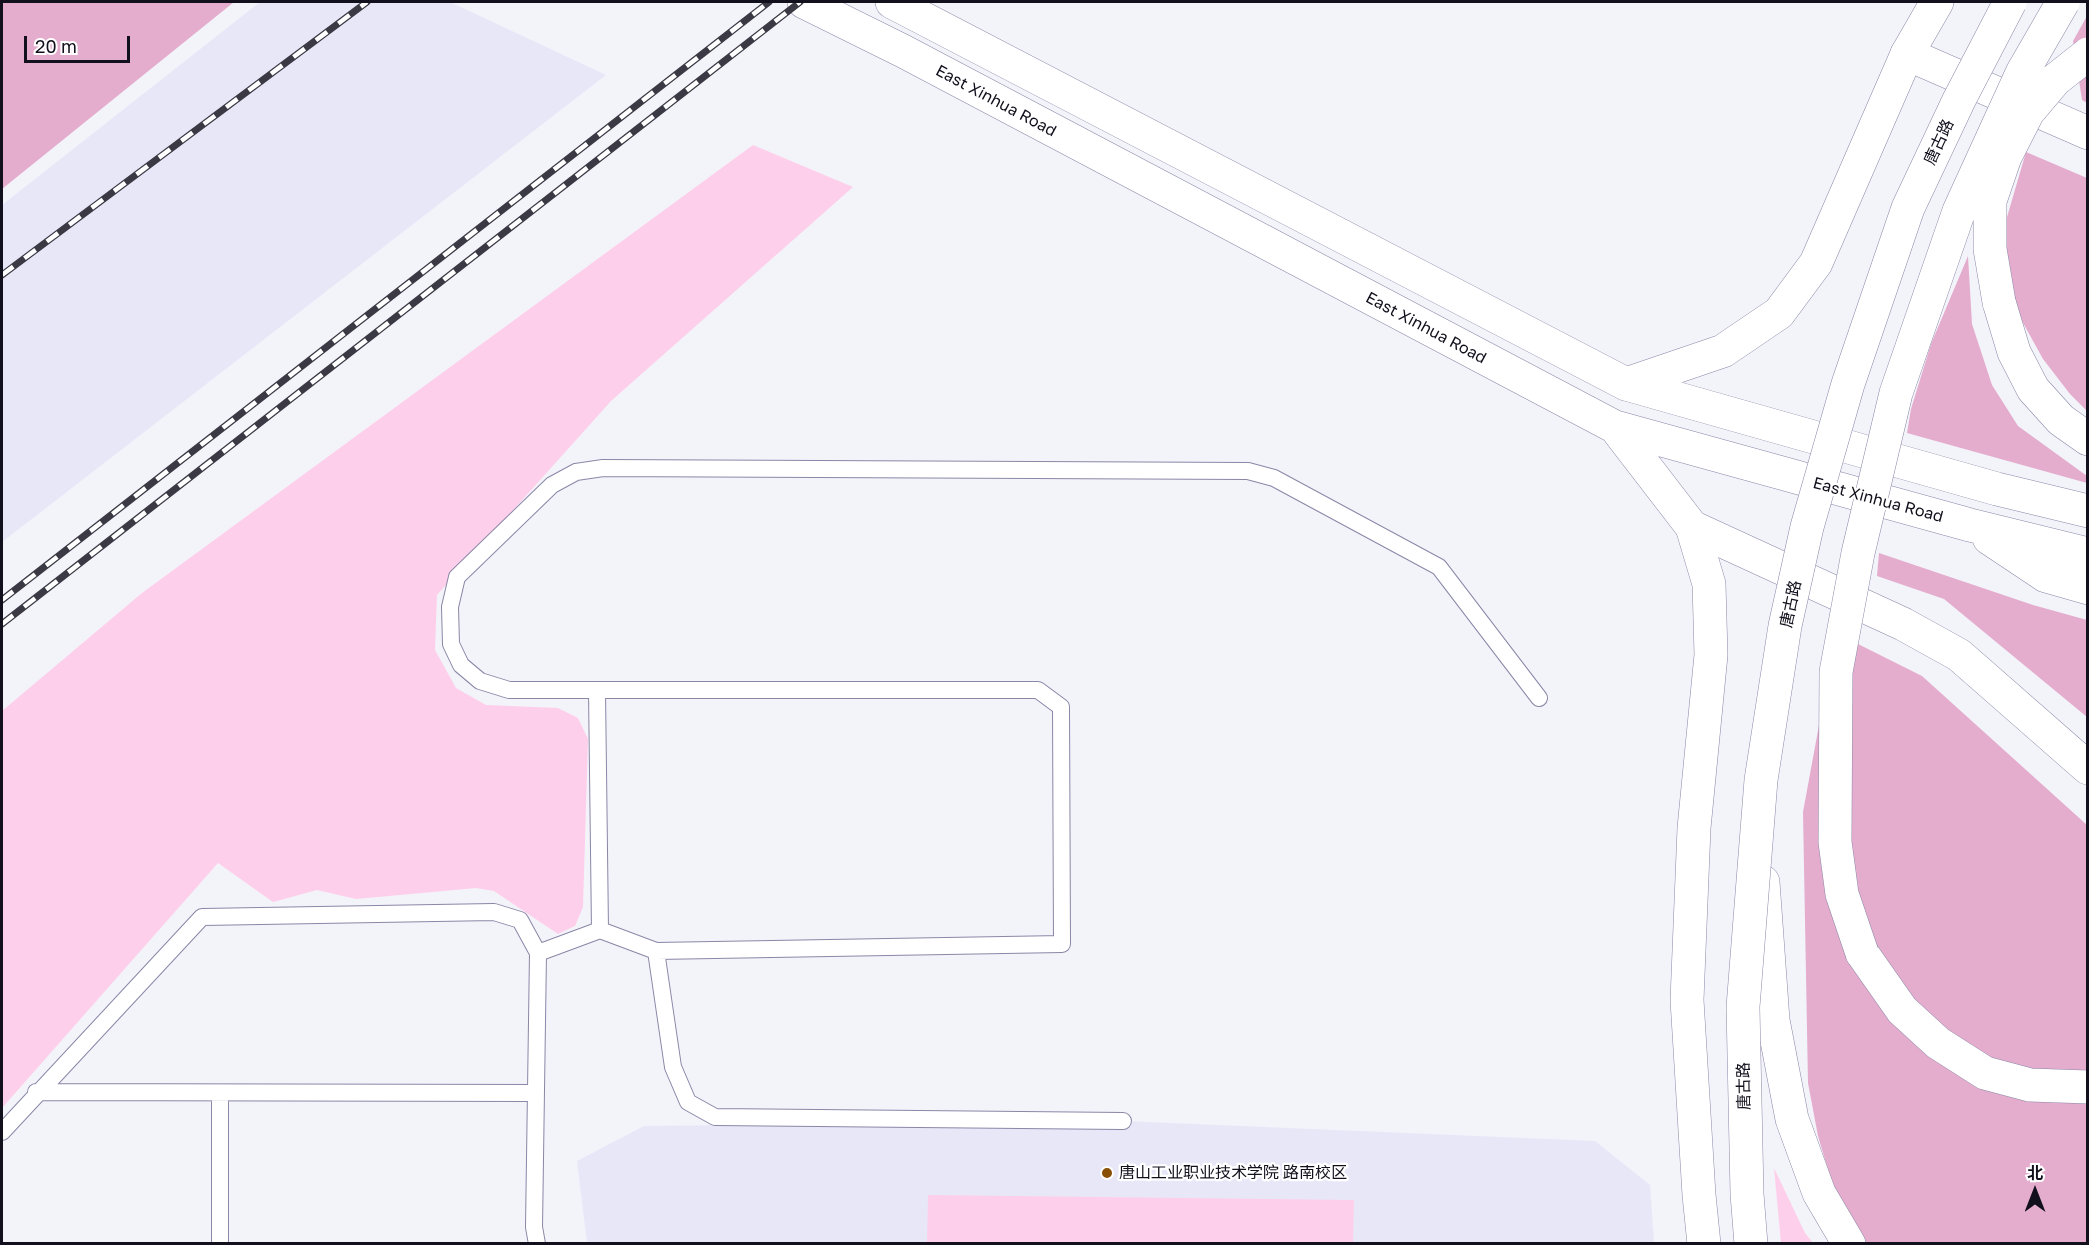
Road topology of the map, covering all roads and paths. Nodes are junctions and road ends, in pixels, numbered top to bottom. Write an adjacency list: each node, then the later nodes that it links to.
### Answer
1 (804, 2): 10 (main road, East Xinhua Road)
2 (892, 2): 9 (main road)
3 (1937, 2): 6 (main road)
4 (2010, 2): 20 (main road, 唐古路, bridge)
5 (2063, 2): 24 (main road, bridge)
6 (1907, 54): 8 (main road); 9 (main road)
7 (2088, 54): 11 (main road, bridge)
8 (2088, 133)
9 (1626, 384): 12 (main road, bridge)
10 (1615, 428): 13 (main road, East Xinhua Road, bridge); 14 (main road)
11 (2088, 439)
12 (2088, 511)
13 (1970, 525): 15 (main road, East Xinhua Road); 16 (main road)
14 (1692, 527): 19 (main road); 32 (main road)
15 (2088, 554)
16 (2088, 588)
17 (597, 691): 18 (lane); 21 (lane); 22 (lane)
18 (1539, 698)
19 (2088, 768)
20 (1757, 814): 33 (main road, 唐古路, bridge); 34 (main road)
21 (600, 930): 22 (lane); 23 (lane)
22 (656, 951): 28 (lane)
23 (538, 953): 25 (lane); 26 (lane)
24 (2088, 1087)
25 (36, 1092): 27 (lane); 29 (lane)
26 (535, 1093): 27 (lane); 31 (lane)
27 (220, 1094): 30 (lane)
28 (1123, 1121)
29 (2, 1132)
30 (220, 1244)
31 (537, 1244)
32 (1704, 1244)
33 (1751, 1244)
34 (1849, 1244)

